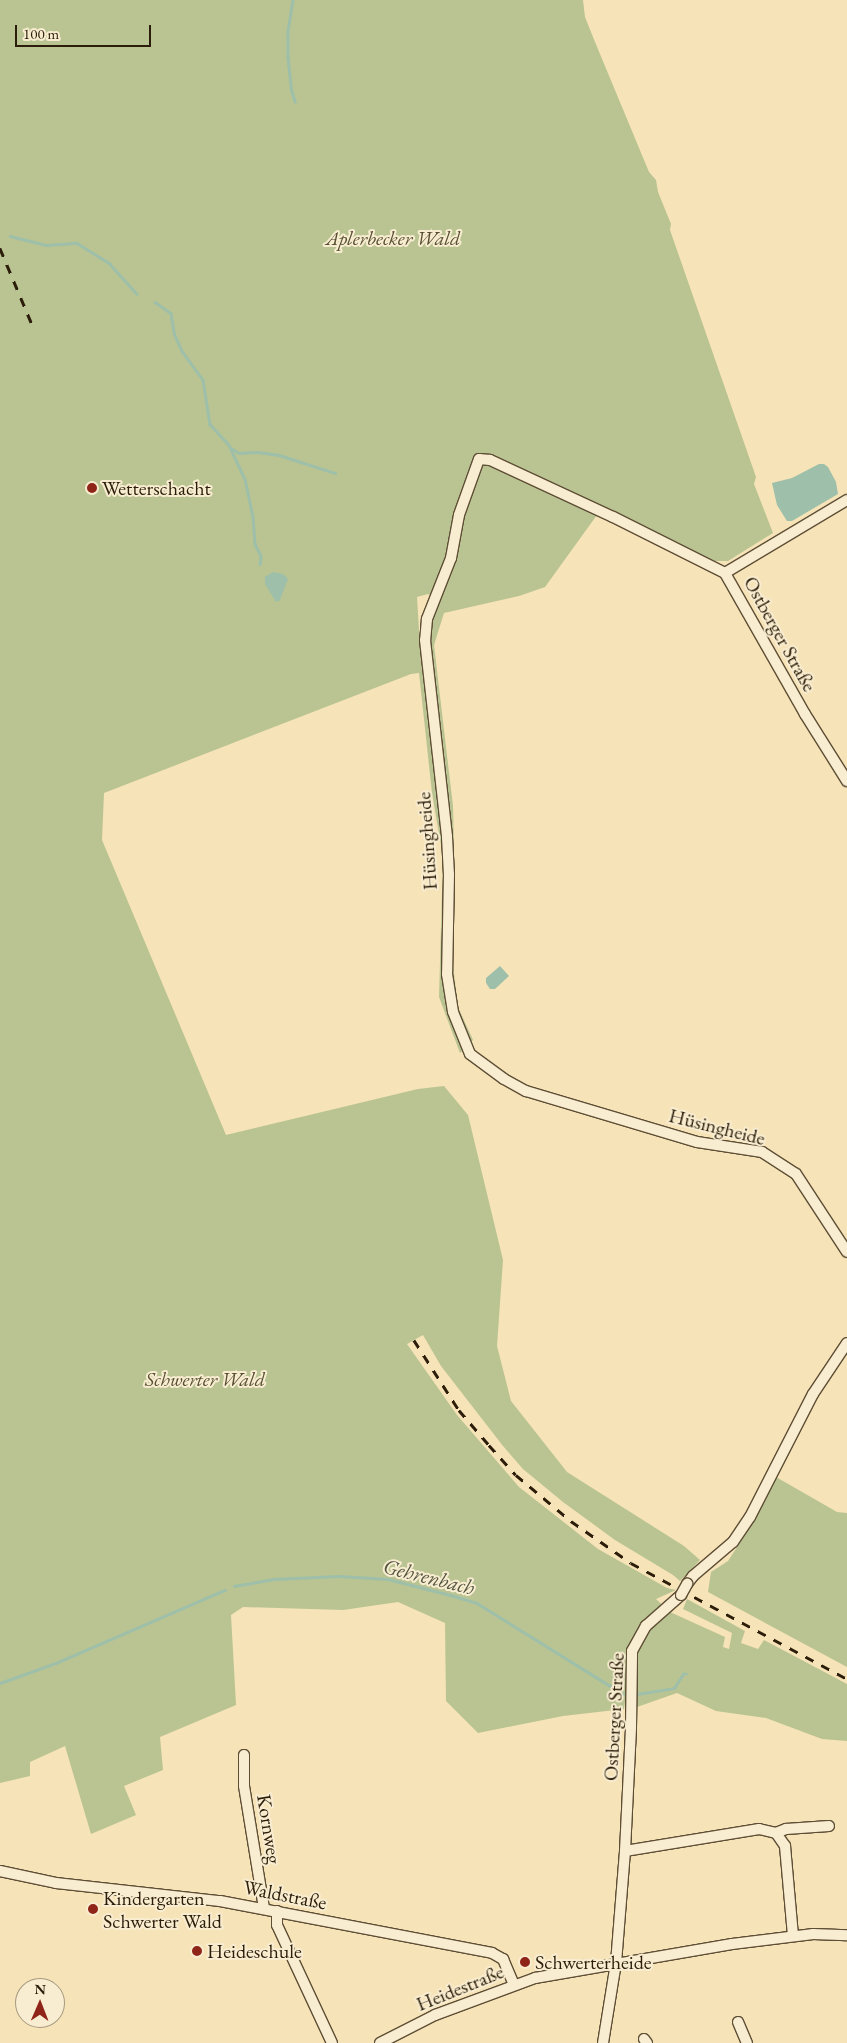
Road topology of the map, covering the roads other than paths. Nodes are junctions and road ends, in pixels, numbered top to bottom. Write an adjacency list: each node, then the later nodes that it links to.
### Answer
1 (847, 500): 2 (street, Ostberger Straße)
2 (725, 574): 3 (street, Ostberger Straße); 4 (street, Hüsingheide)
3 (847, 782)
4 (847, 1252)
5 (847, 1343): 9 (street, Ostberger Straße, bridge)
6 (244, 1755): 11 (street, Kornweg)
7 (830, 1826): 8 (street)
8 (776, 1833): 9 (street); 14 (street)
9 (625, 1851): 15 (street, Ostberger Straße)
10 (0, 1871): 11 (street, Waldstraße)
11 (264, 1908): 12 (street, Waldstraße)
12 (278, 1911): 16 (street, Waldstraße); 18 (street)
13 (847, 1935): 14 (street, Heidestraße)
14 (793, 1936): 15 (street, Heidestraße)
15 (616, 1963): 16 (street, Heidestraße); 20 (street, Ostberger Straße)
16 (514, 1985): 19 (street, Heidestraße)
17 (738, 2022): 21 (street)
18 (332, 2043)
19 (380, 2043)
20 (603, 2043)
21 (747, 2043)

